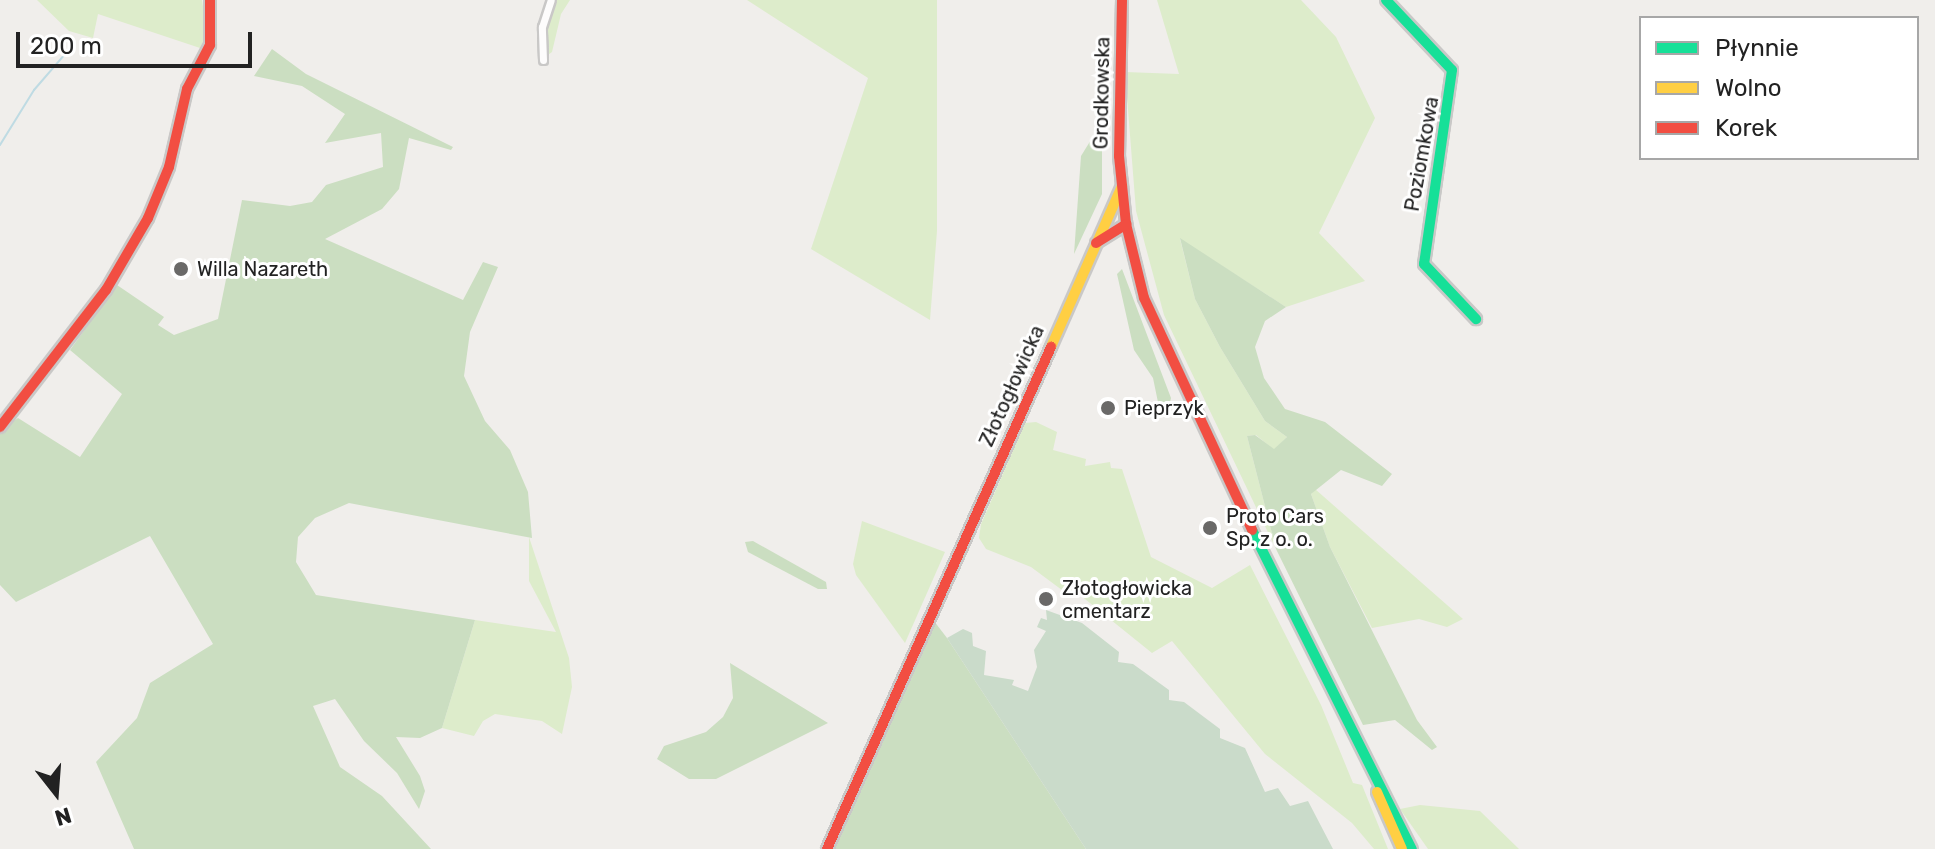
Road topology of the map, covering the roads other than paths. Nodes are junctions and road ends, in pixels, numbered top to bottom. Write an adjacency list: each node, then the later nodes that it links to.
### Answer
1 (210, 0): 12 (main road)
2 (551, 0): 5 (street)
3 (1122, 0): 6 (main road, Grodkowska)
4 (1386, 0): 11 (main road, Poziomkowa)
5 (543, 60)
6 (1122, 186): 7 (main road, Grodkowska); 8 (main road, Złotogłowicka)
7 (1126, 224): 8 (main road); 9 (main road); 10 (main road, Grodkowska)
8 (1101, 227): 9 (main road, Złotogłowicka)
9 (1095, 245): 10 (main road); 14 (main road, Złotogłowicka)
10 (1130, 245): 13 (main road, Grodkowska)
11 (1476, 319)
12 (0, 427)
13 (1370, 771): 15 (main road); 16 (main road)
14 (827, 849)
15 (1402, 849)
16 (1412, 849)

